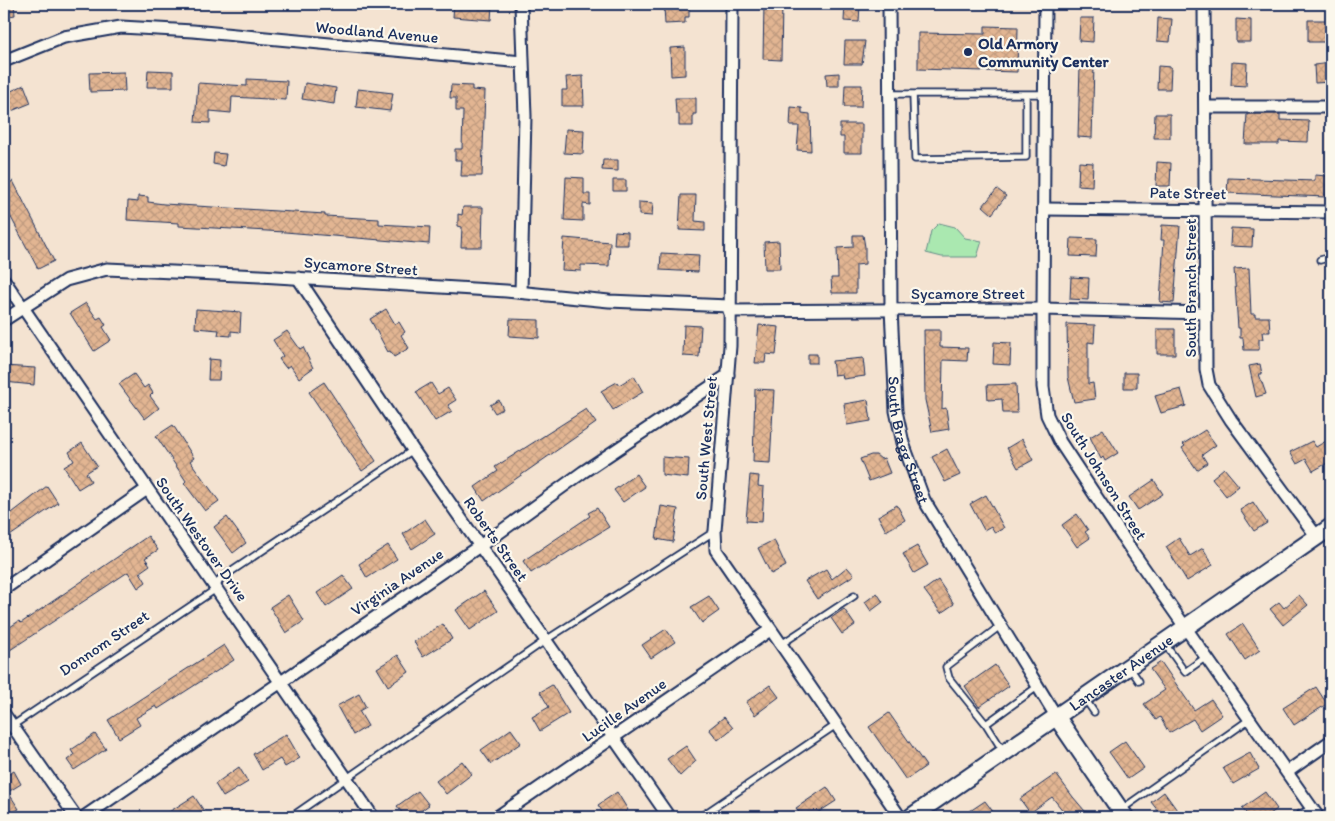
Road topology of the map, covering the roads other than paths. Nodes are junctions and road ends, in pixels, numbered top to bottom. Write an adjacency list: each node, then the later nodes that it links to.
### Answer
1 (522, 4): 7 (street)
2 (732, 4): 23 (street, South West Street)
3 (889, 4): 8 (street, South Bragg Street)
4 (1045, 4): 11 (street, South Johnson Street)
5 (1204, 4): 12 (street, South Branch Street)
6 (4, 61): 7 (street, Woodland Avenue)
7 (522, 62): 21 (street)
8 (889, 94): 9 (lane); 24 (street, South Bragg Street)
9 (913, 94): 10 (lane); 10 (lane)
10 (1026, 94): 11 (lane)
11 (1044, 94): 14 (street, South Johnson Street)
12 (1206, 107): 13 (street); 15 (street, South Branch Street)
13 (1331, 107)
14 (1044, 209): 15 (street, Pate Street); 25 (street, South Johnson Street)
15 (1206, 209): 16 (street, Pate Street); 26 (street, South Branch Street)
16 (1331, 212)
17 (1331, 257): 18 (lane)
18 (1320, 260)
19 (298, 278): 21 (street, Sycamore Street); 22 (street, Sycamore Street); 29 (street, Roberts Street)
20 (4, 280): 22 (street, South Westover Drive)
21 (521, 292): 23 (street, Sycamore Street)
22 (23, 307): 27 (street, Sycamore Street); 30 (street, South Westover Drive)
23 (729, 309): 24 (street, Sycamore Street); 28 (street, South West Street)
24 (891, 309): 25 (street, Sycamore Street); 38 (street, South Bragg Street)
25 (1043, 309): 26 (street, Sycamore Street); 39 (street, South Johnson Street)
26 (1206, 314): 33 (street, South Branch Street)
27 (4, 320)
28 (728, 375): 32 (street, South West Street); 34 (street, Virginia Avenue)
29 (413, 450): 34 (street, Roberts Street); 36 (lane, Donnom Street)
30 (147, 489): 35 (street); 36 (street, South Westover Drive)
31 (1331, 527): 33 (main road, Lancaster Avenue)
32 (715, 531): 40 (street, South West Street); 41 (lane)
33 (1317, 537): 39 (main road, Lancaster Avenue)
34 (480, 545): 41 (street, Roberts Street); 47 (street, Virginia Avenue)
35 (4, 589)
36 (216, 589): 47 (street, South Westover Drive); 56 (lane, Donnom Street)
37 (854, 596): 43 (lane)
38 (1000, 626): 48 (street, South Bragg Street); 54 (lane)
39 (1185, 628): 42 (main road, Lancaster Avenue); 44 (street, South Johnson Street)
40 (770, 630): 43 (street, South West Street); 57 (street, Lucille Avenue)
41 (546, 640): 57 (street, Roberts Street); 61 (lane)
42 (1164, 642): 44 (lane); 45 (main road, Lancaster Avenue)
43 (780, 645): 55 (street, South West Street)
44 (1206, 656): 53 (street, South Johnson Street)
45 (1129, 666): 46 (lane); 49 (main road, Lancaster Avenue)
46 (1139, 681)
47 (280, 682): 61 (street, South Westover Drive); 66 (street, Virginia Avenue)
48 (1037, 687): 52 (street, South Bragg Street); 54 (lane)
49 (1084, 697): 50 (lane); 52 (main road, Lancaster Avenue)
50 (1094, 712)
51 (4, 714): 56 (street)
52 (1056, 716): 59 (main road, Lancaster Avenue); 63 (main road, South Bragg Street)
53 (1250, 719): 60 (street, South Johnson Street); 63 (lane)
54 (986, 724): 59 (lane)
55 (836, 725): 71 (lane); 72 (street, South West Street)
56 (8, 726): 65 (street)
57 (613, 738): 69 (street, Lucille Avenue); 70 (street, Roberts Street)
58 (1331, 741): 60 (street)
59 (1004, 751): 62 (main road, Lancaster Avenue)
60 (1287, 772): 64 (street, South Johnson Street)
61 (346, 780): 67 (lane); 68 (street, South Westover Drive)
62 (927, 812): 73 (main road, Lancaster Avenue)
63 (1123, 814)
64 (1315, 814): 74 (street)
65 (76, 817)
66 (84, 817)
67 (291, 817)
68 (373, 817)
69 (497, 817)
70 (669, 817)
71 (700, 817)
72 (900, 817)
73 (910, 817)
74 (1301, 817)

